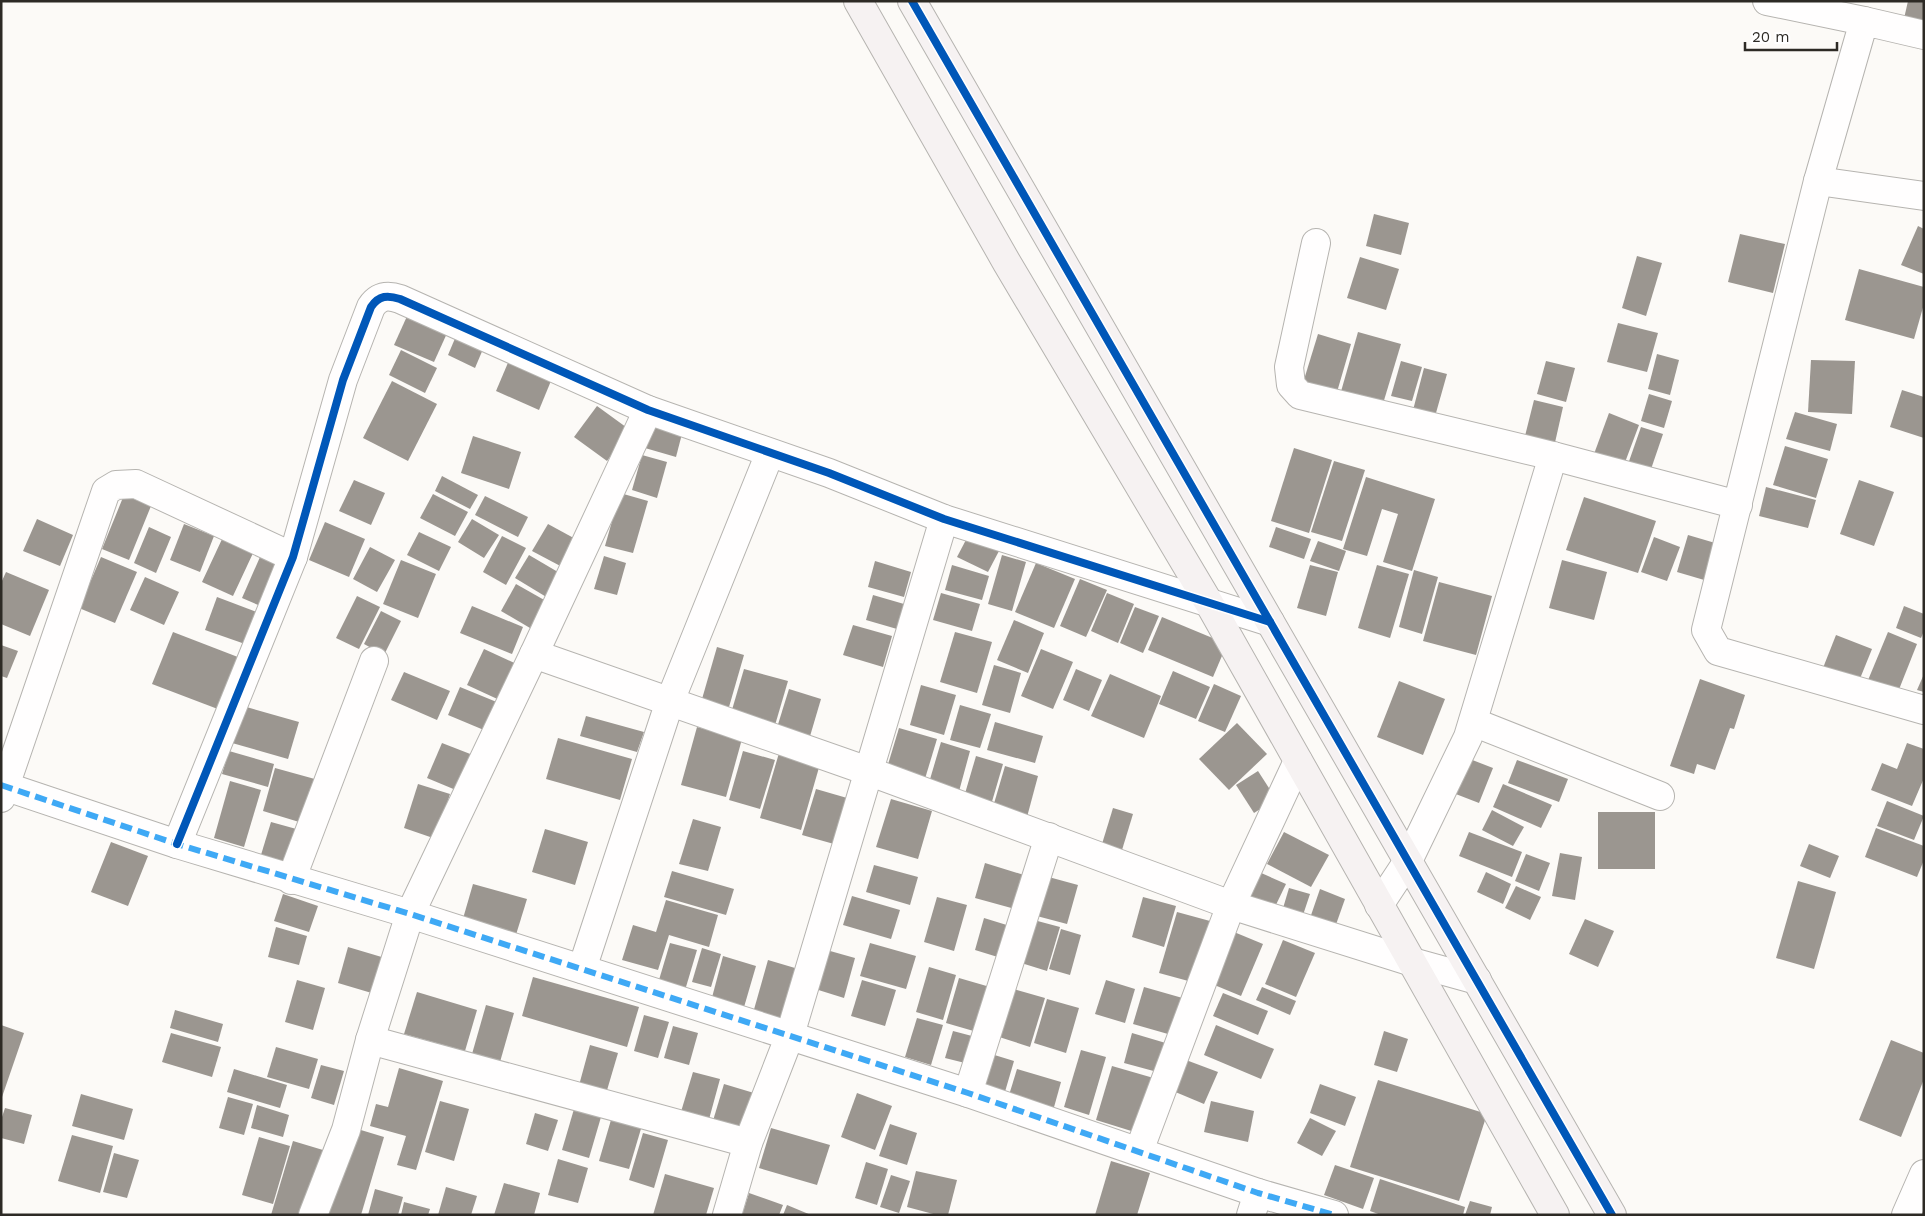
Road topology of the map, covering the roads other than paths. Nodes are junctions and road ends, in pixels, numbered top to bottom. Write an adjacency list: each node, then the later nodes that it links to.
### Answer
1 (858, 1): 15 (street)
2 (912, 1): 16 (street)
3 (1767, 1): 4 (street)
4 (1864, 21): 5 (street); 6 (street)
5 (1924, 35)
6 (1818, 181): 7 (street); 12 (street)
7 (1924, 196)
8 (1316, 243): 11 (street)
9 (648, 410): 10 (street); 14 (street); 17 (street)
10 (770, 453): 13 (street); 19 (street)
11 (1553, 456): 12 (street); 21 (street)
12 (1738, 505): 20 (street)
13 (944, 519): 15 (street); 23 (street)
14 (293, 557): 24 (street); 27 (street)
15 (1209, 603): 16 (street); 22 (street)
16 (1270, 622): 28 (street)
17 (534, 654): 19 (street); 32 (street)
18 (374, 661): 29 (street)
19 (670, 701): 23 (street); 34 (street)
20 (1924, 710)
21 (1473, 722): 25 (street); 28 (street)
22 (1298, 761): 30 (street); 31 (street)
23 (868, 771): 26 (street); 36 (street)
24 (2, 790): 27 (street)
25 (1660, 796)
26 (1049, 837): 30 (street); 38 (street)
27 (177, 844): 29 (street)
28 (1408, 861): 31 (street); 35 (street)
29 (291, 880): 32 (street)
30 (1231, 904): 33 (street); 40 (street)
31 (1379, 905): 33 (street)
32 (410, 914): 34 (street); 37 (street)
33 (1412, 962): 35 (street); 46 (street)
34 (582, 969): 36 (street)
35 (1477, 980): 47 (street)
36 (790, 1035): 38 (street); 39 (street)
37 (370, 1040): 39 (street); 43 (street)
38 (968, 1093): 40 (street)
39 (748, 1143): 44 (street)
40 (1139, 1151): 42 (street)
41 (1924, 1174): 48 (street)
42 (1255, 1204): 45 (street)
43 (313, 1215)
44 (727, 1215)
45 (1334, 1215)
46 (1555, 1215)
47 (1612, 1215)
48 (1906, 1215)

